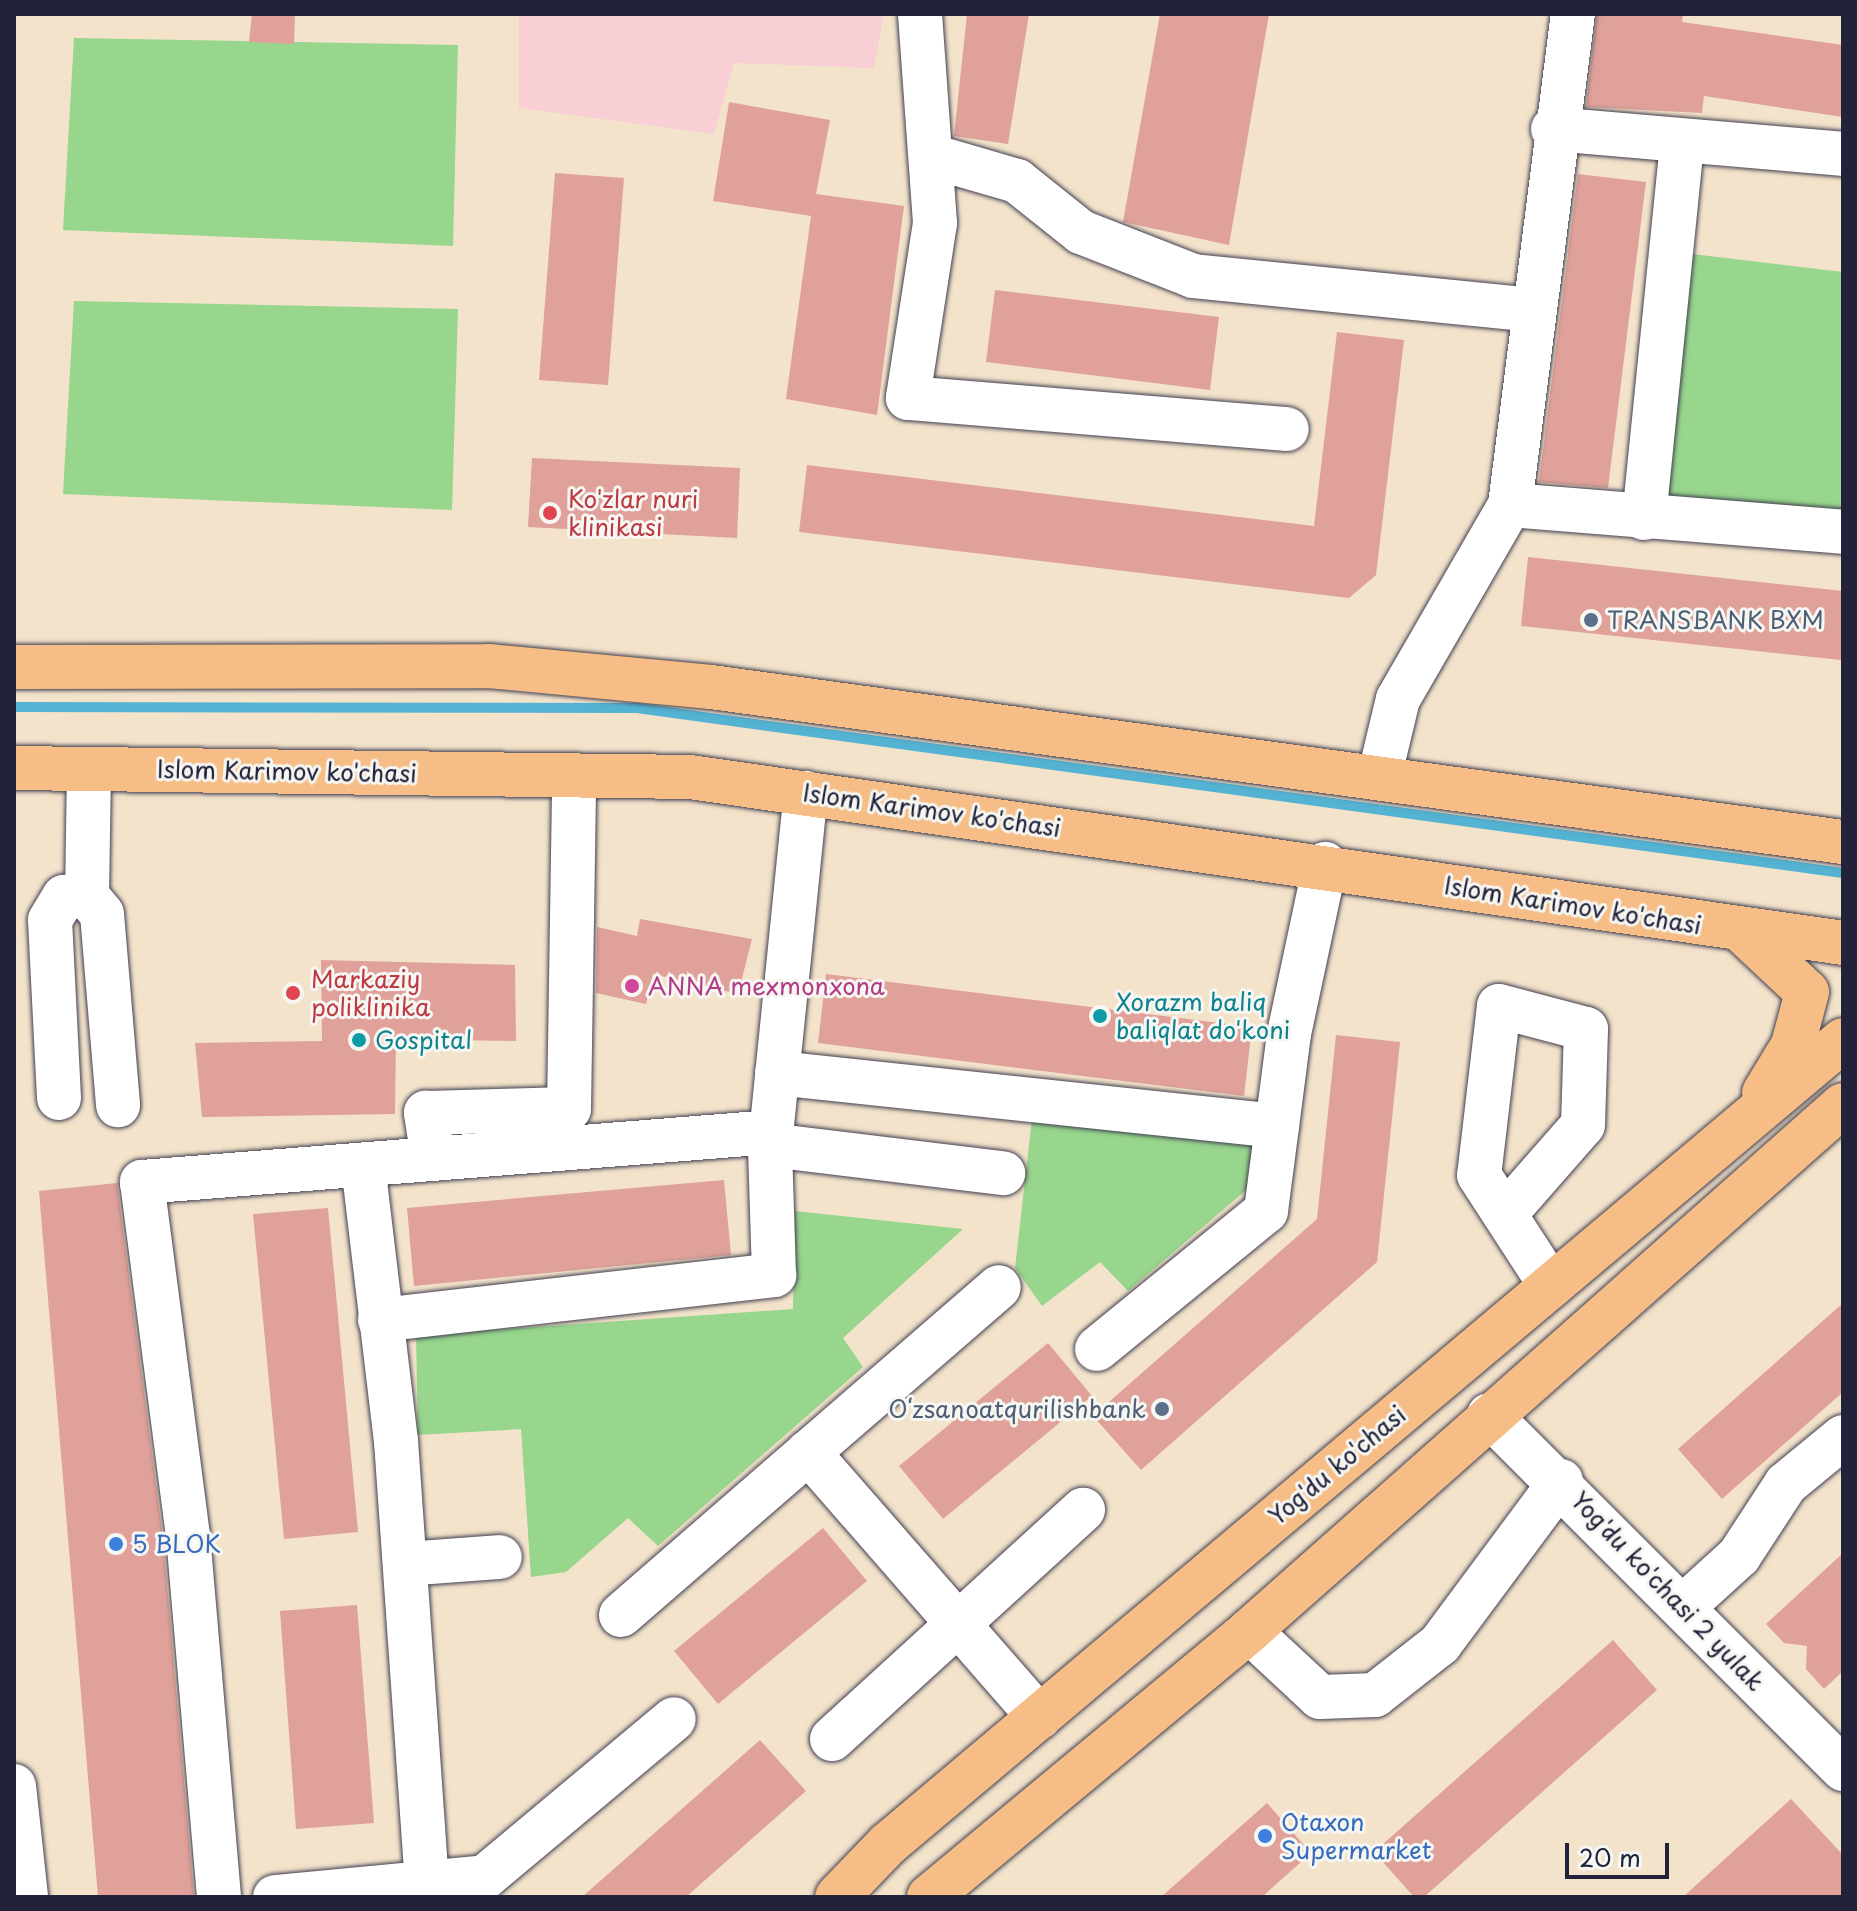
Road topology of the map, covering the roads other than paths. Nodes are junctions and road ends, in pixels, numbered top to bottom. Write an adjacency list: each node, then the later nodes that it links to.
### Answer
1 (920, 14): 6 (street)
2 (1573, 14): 3 (street)
3 (1553, 129): 4 (street); 7 (street)
4 (1682, 143): 5 (street); 10 (street)
5 (1843, 154)
6 (931, 156): 7 (street); 8 (street)
7 (1533, 310): 9 (street)
8 (1287, 429)
9 (1510, 505): 10 (street); 16 (street)
10 (1644, 518): 11 (street)
11 (1843, 532)
12 (14, 667): 16 (main road)
13 (14, 768): 14 (main road, Islom Karimov ko'chasi)
14 (89, 769): 15 (main road, Islom Karimov ko'chasi); 20 (street)
15 (574, 775): 17 (main road, Islom Karimov ko'chasi); 31 (street)
16 (1379, 778): 18 (main road)
17 (806, 793): 19 (main road, Islom Karimov ko'chasi); 24 (street)
18 (1843, 842)
19 (1325, 864): 21 (main road, Islom Karimov ko'chasi); 29 (street)
20 (87, 896): 25 (street); 26 (street)
21 (1744, 933): 22 (main road, Islom Karimov ko'chasi); 28 (main road)
22 (1843, 943)
23 (1843, 1040): 28 (main road, Yog'du ko'chasi)
24 (777, 1073): 29 (street); 30 (street)
25 (59, 1098)
26 (118, 1105)
27 (1843, 1105): 39 (main road)
28 (1745, 1123): 35 (main road, Yog'du ko'chasi)
29 (1277, 1126): 38 (street)
30 (770, 1139): 31 (street); 33 (street); 37 (street)
31 (433, 1159): 32 (street)
32 (363, 1165): 37 (street); 57 (street)
33 (1003, 1173)
34 (1505, 1214): 35 (street)
35 (1551, 1286): 50 (main road, Yog'du ko'chasi)
36 (999, 1287): 41 (street)
37 (380, 1320): 45 (street)
38 (1097, 1349)
39 (1489, 1415): 42 (street, Yog'du ko'chasi 2 yulak); 49 (main road)
40 (1843, 1437): 46 (street)
41 (808, 1452): 47 (street); 48 (street)
42 (1561, 1481): 46 (street, Yog'du ko'chasi 2 yulak); 49 (street)
43 (1083, 1510): 48 (street)
44 (500, 1557): 45 (street)
45 (405, 1564): 55 (street)
46 (1683, 1607): 53 (street, Yog'du ko'chasi 2 yulak)
47 (621, 1615)
48 (960, 1624): 50 (street); 52 (street)
49 (1249, 1631): 60 (main road)
50 (1039, 1717): 59 (main road, Yog'du ko'chasi)
51 (674, 1719): 55 (street)
52 (832, 1739)
53 (1843, 1769)
54 (14, 1786): 56 (street)
55 (427, 1885): 58 (street)
56 (26, 1897)
57 (219, 1897)
58 (275, 1897)
59 (837, 1897)
60 (929, 1897)

